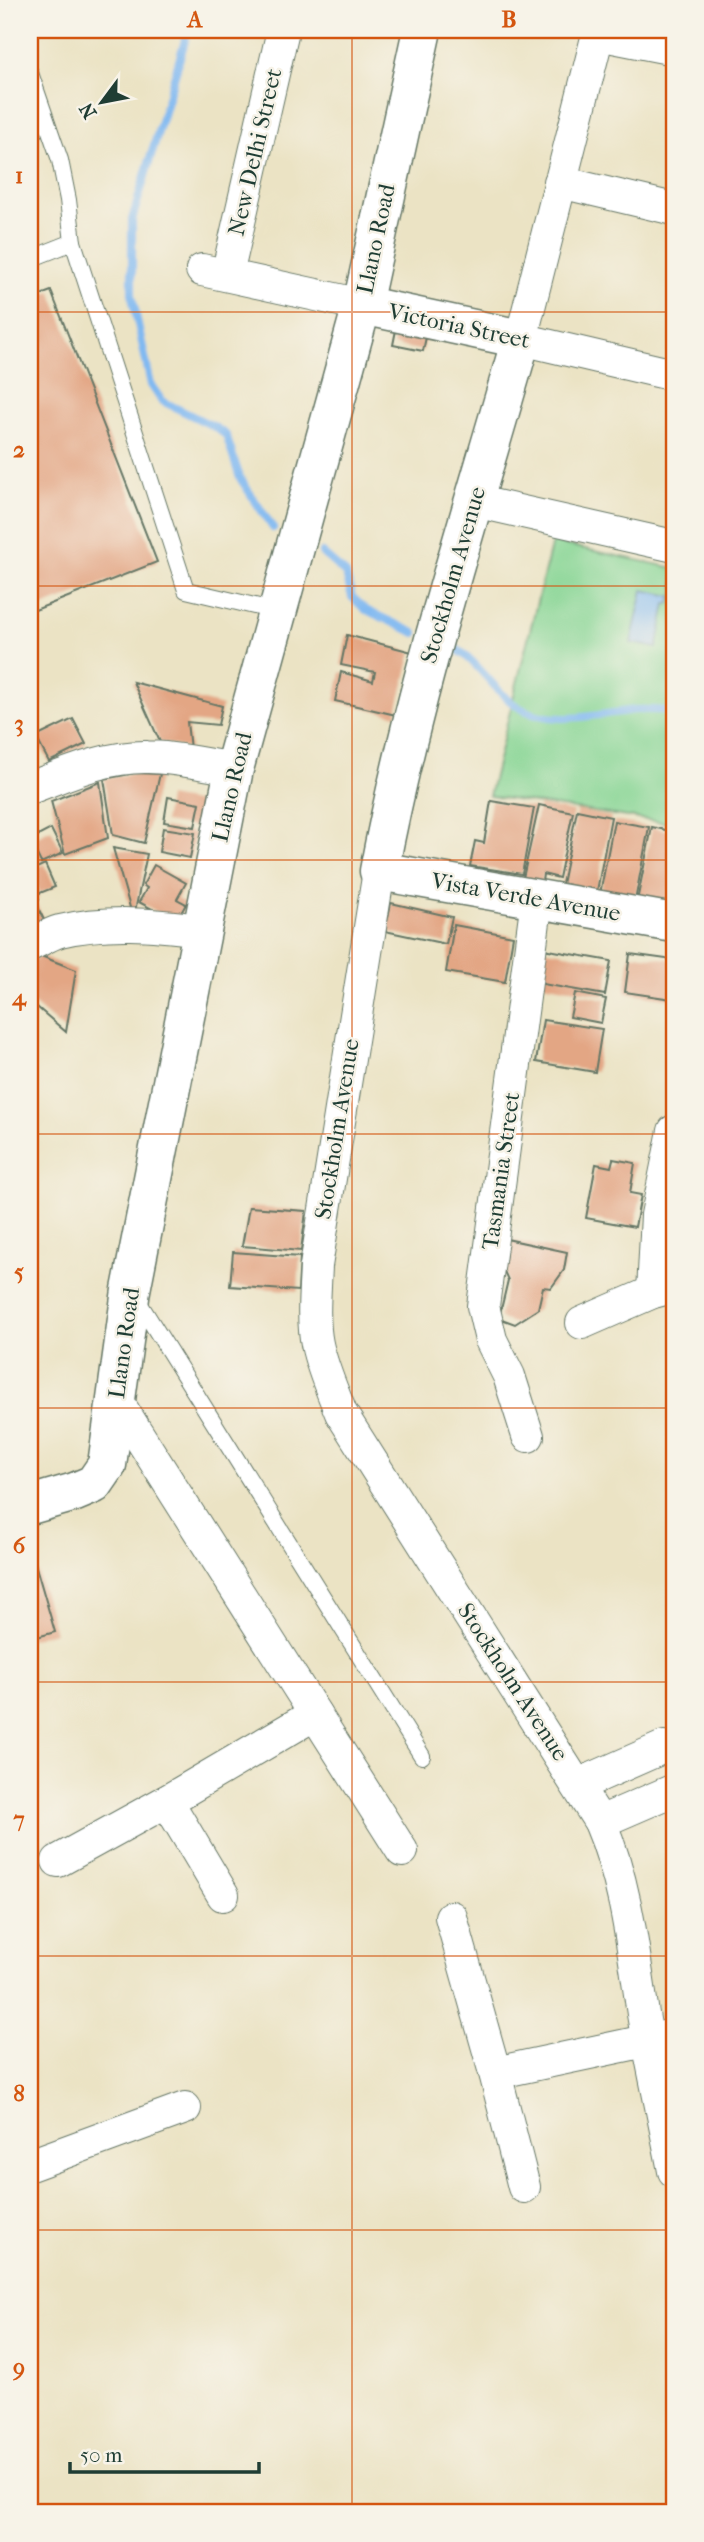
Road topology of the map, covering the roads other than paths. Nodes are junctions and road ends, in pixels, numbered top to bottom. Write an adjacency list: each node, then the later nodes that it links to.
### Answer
1 (283, 30): 10 (street, New Delhi Street)
2 (422, 30): 11 (main road, Llano Road)
3 (599, 32): 4 (street); 6 (street, Stockholm Avenue)
4 (674, 49)
5 (30, 73): 8 (lane)
6 (560, 182): 7 (street); 12 (street, Stockholm Avenue)
7 (674, 209)
8 (73, 242): 9 (lane); 16 (lane)
9 (30, 259)
10 (215, 273): 11 (street, Victoria Street)
11 (362, 305): 12 (main road, Victoria Street); 16 (main road, Llano Road)
12 (521, 339): 13 (street, Victoria Street); 14 (main road, Stockholm Avenue)
13 (674, 375)
14 (474, 501): 15 (street); 19 (main road, Stockholm Avenue)
15 (674, 546)
16 (276, 611): 17 (main road, Llano Road)
17 (234, 769): 18 (street); 22 (main road, Llano Road)
18 (30, 788)
19 (379, 870): 20 (main road, Vista Verde Avenue); 34 (street, Stockholm Avenue)
20 (537, 899): 21 (main road, Vista Verde Avenue); 29 (street, Tasmania Street)
21 (674, 923)
22 (201, 929): 23 (street); 26 (main road, Llano Road)
23 (30, 945)
24 (674, 1131): 25 (street)
25 (664, 1289): 27 (street)
26 (131, 1290): 28 (main road, Llano Road); 33 (lane)
27 (582, 1323)
28 (115, 1398): 30 (main road, Llano Road); 31 (street)
29 (528, 1436)
30 (30, 1505)
31 (314, 1714): 36 (street); 38 (street)
32 (664, 1747): 34 (street)
33 (422, 1756)
34 (578, 1785): 37 (street, Stockholm Avenue)
35 (674, 1790): 37 (street)
36 (167, 1801): 39 (street); 40 (street)
37 (600, 1822): 42 (street, Stockholm Avenue)
38 (402, 1851)
39 (58, 1861)
40 (223, 1895)
41 (451, 1917): 43 (street)
42 (661, 2038): 43 (street); 46 (street, Stockholm Avenue)
43 (495, 2073): 47 (street)
44 (185, 2108): 45 (street)
45 (30, 2165)
46 (674, 2171)
47 (524, 2187)

